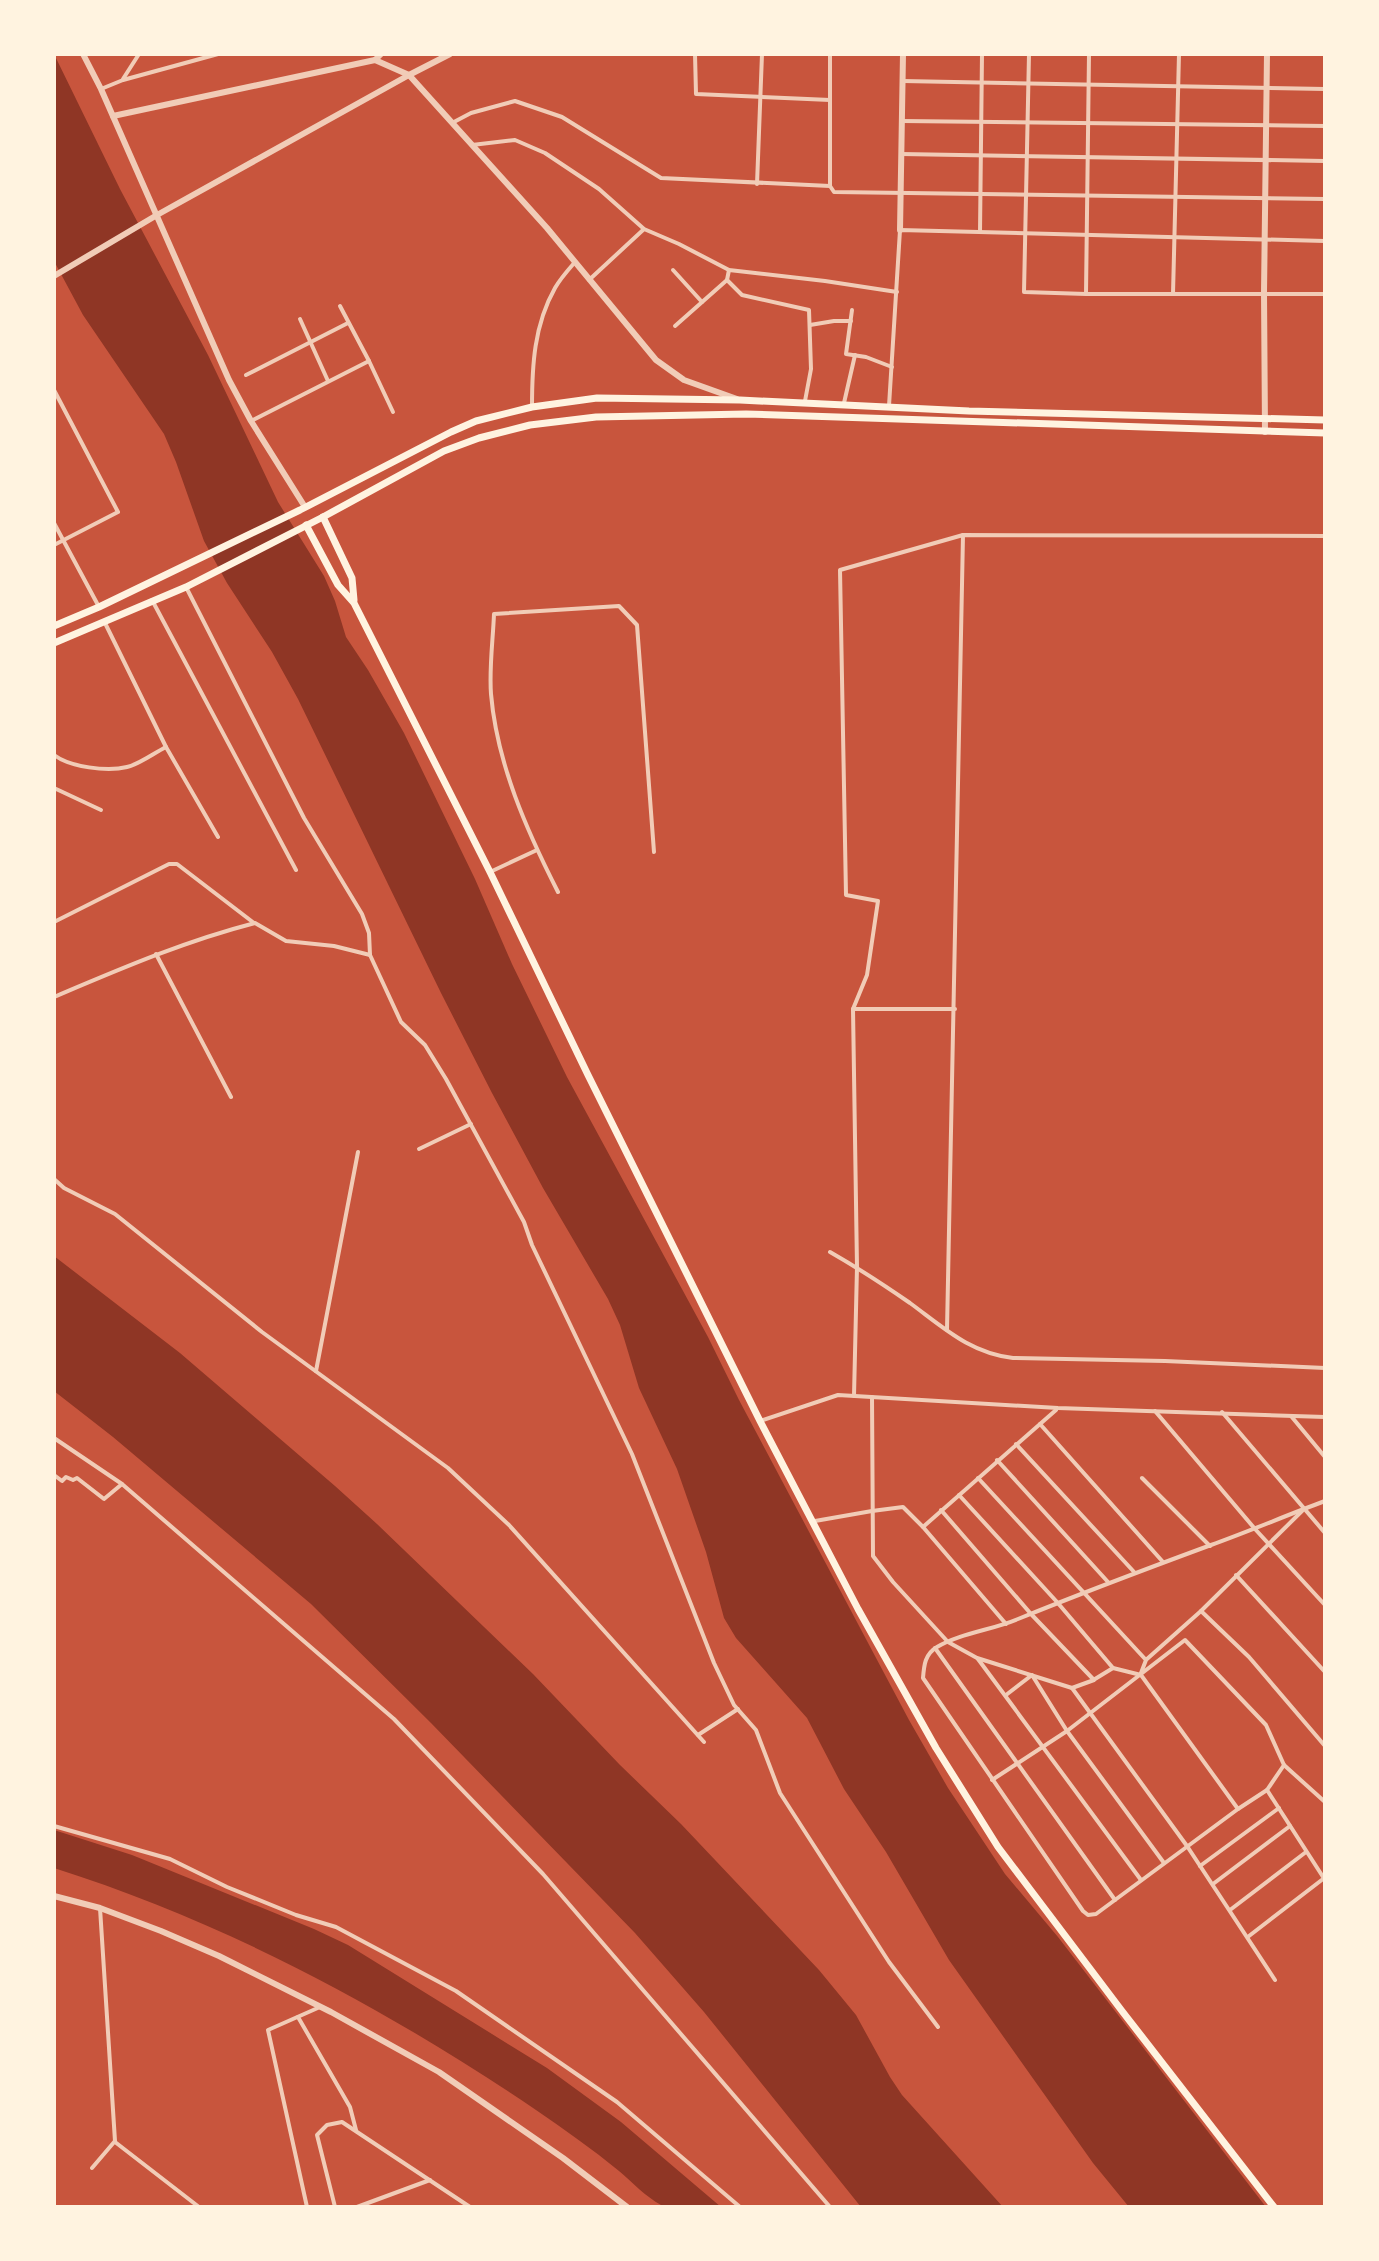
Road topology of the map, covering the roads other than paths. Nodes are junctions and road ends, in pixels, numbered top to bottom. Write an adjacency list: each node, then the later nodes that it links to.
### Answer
1 (139, 54): 16 (street)
2 (218, 54): 16 (street)
3 (450, 54): 15 (street)
4 (695, 54): 25 (street)
5 (762, 54): 25 (street)
6 (830, 54): 26 (street)
7 (903, 54): 17 (street)
8 (982, 54): 18 (street)
9 (1029, 54): 19 (street)
10 (1089, 54): 20 (street)
11 (1179, 54): 21 (street)
12 (1267, 54): 22 (street)
13 (84, 55): 23 (street)
14 (378, 57): 15 (street); 27 (street)
15 (409, 75): 31 (street); 53 (street)
16 (123, 80): 23 (street)
17 (903, 81): 18 (street); 28 (street)
18 (982, 83): 19 (street); 29 (street)
19 (1029, 84): 20 (street); 30 (street)
20 (1088, 85): 21 (street); 32 (street)
21 (1178, 86): 22 (street); 33 (street)
22 (1267, 88): 24 (street); 34 (street)
23 (101, 89): 27 (street)
24 (1325, 89)
25 (760, 96): 26 (street); 44 (street)
26 (830, 100): 45 (street)
27 (113, 116): 53 (street)
28 (902, 121): 29 (street); 37 (street)
29 (981, 122): 30 (street); 38 (street)
30 (1028, 122): 32 (street); 39 (street)
31 (452, 123): 36 (street); 44 (street)
32 (1088, 123): 33 (street); 40 (street)
33 (1177, 124): 34 (street); 41 (street)
34 (1266, 125): 35 (street); 42 (street)
35 (1325, 126)
36 (472, 145): 54 (street); 62 (street)
37 (901, 154): 38 (street); 46 (street)
38 (981, 155): 39 (street); 47 (street)
39 (1027, 156): 40 (street); 48 (street)
40 (1088, 157): 41 (street); 49 (street)
41 (1176, 158): 42 (street); 50 (street)
42 (1266, 160): 43 (street); 51 (street)
43 (1325, 161)
44 (757, 184): 45 (street)
45 (830, 186): 46 (street)
46 (901, 193): 47 (street); 55 (street)
47 (980, 194): 48 (street); 56 (street)
48 (1026, 195): 49 (street); 57 (street)
49 (1087, 196): 50 (street); 58 (street)
50 (1175, 197): 51 (street); 59 (street)
51 (1265, 198): 52 (street); 60 (street)
52 (1325, 199)
53 (157, 215): 65 (street); 96 (street)
54 (644, 229): 64 (street); 66 (street)
55 (900, 230): 56 (street); 68 (street)
56 (980, 232): 57 (street)
57 (1026, 233): 58 (street); 70 (street)
58 (1087, 235): 59 (street); 70 (street)
59 (1174, 237): 60 (street); 71 (street)
60 (1265, 239): 61 (street); 69 (street)
61 (1325, 241)
62 (575, 262): 66 (street); 91 (street)
63 (673, 270): 73 (street)
64 (729, 270): 67 (street); 68 (street)
65 (54, 276)
66 (589, 280): 88 (street)
67 (727, 280): 73 (street); 79 (street)
68 (897, 292): 84 (street)
69 (1264, 293): 71 (street); 72 (street); 94 (street)
70 (1086, 294): 71 (street)
71 (1173, 294)
72 (1325, 294)
73 (702, 302): 80 (street)
74 (340, 306): 78 (street)
75 (852, 310): 77 (street)
76 (300, 319): 81 (street)
77 (851, 321): 79 (street); 82 (street)
78 (348, 323): 81 (street); 83 (street)
79 (810, 325): 89 (street)
80 (675, 326)
81 (311, 342): 85 (street); 86 (street)
82 (855, 355): 84 (street); 90 (street)
83 (369, 361): 86 (street); 93 (street)
84 (892, 367): 92 (street)
85 (246, 375)
86 (328, 381): 96 (street)
87 (54, 390): 107 (street)
88 (740, 400): 89 (main road); 91 (main road)
89 (805, 403): 90 (main road)
90 (844, 405): 92 (main road)
91 (532, 407): 99 (main road)
92 (889, 408): 94 (main road)
93 (393, 412)
94 (1266, 420): 95 (main road); 97 (street)
95 (1325, 420)
96 (251, 421): 101 (street)
97 (1265, 432): 98 (main road); 100 (main road)
98 (1325, 433)
99 (437, 438): 100 (main road); 101 (main road)
100 (444, 451): 102 (main road)
101 (302, 508): 112 (main road)
102 (323, 517): 104 (main road); 111 (main road)
103 (54, 523): 107 (street)
104 (304, 527): 109 (main road); 111 (main road)
105 (963, 535): 106 (street); 131 (street); 132 (street)
106 (1325, 536)
107 (63, 540): 108 (street); 112 (street)
108 (54, 545)
109 (186, 587): 110 (main road); 129 (street)
110 (152, 600): 113 (main road); 123 (street)
111 (354, 603): 124 (main road)
112 (99, 607): 114 (main road)
113 (104, 620): 115 (main road); 116 (street)
114 (54, 626)
115 (54, 643)
116 (166, 747): 117 (street); 120 (street)
117 (54, 755)
118 (54, 788): 119 (street)
119 (101, 810)
120 (218, 837)
121 (537, 850): 122 (street); 124 (street); 125 (street)
122 (654, 852)
123 (296, 870)
124 (490, 872): 150 (main road)
125 (558, 892)
126 (54, 922): 127 (street)
127 (255, 923): 128 (street); 129 (street)
128 (156, 953): 130 (street); 133 (street)
129 (370, 955): 134 (street)
130 (54, 997)
131 (853, 1009): 132 (street); 139 (street)
132 (955, 1009): 140 (street)
133 (231, 1097)
134 (471, 1124): 135 (street); 192 (street)
135 (419, 1149)
136 (358, 1152): 142 (street)
137 (54, 1179): 142 (street)
138 (830, 1252): 139 (street)
139 (857, 1267): 140 (street); 143 (street)
140 (947, 1330): 141 (street)
141 (1325, 1368)
142 (316, 1371): 195 (street)
143 (854, 1396): 144 (street); 150 (street)
144 (872, 1397): 145 (street); 164 (street)
145 (1058, 1408): 146 (street); 151 (street)
146 (1155, 1411): 147 (street); 167 (street)
147 (1222, 1412): 148 (street); 162 (street)
148 (1290, 1414): 149 (street); 154 (street)
149 (1325, 1417)
150 (760, 1421): 165 (main road)
151 (1040, 1424): 153 (street); 171 (street)
152 (54, 1438): 159 (street)
153 (1016, 1444): 155 (street); 172 (street)
154 (1325, 1457)
155 (997, 1460): 157 (street); 174 (street)
156 (54, 1475): 159 (street)
157 (978, 1478): 160 (street); 175 (street)
158 (1142, 1478): 170 (street)
159 (122, 1484): 235 (street)
160 (959, 1495): 163 (street); 176 (street)
161 (1325, 1501): 162 (street)
162 (1304, 1509): 167 (street); 168 (street); 169 (street)
163 (941, 1510): 166 (street); 179 (street)
164 (872, 1511): 165 (street); 166 (street); 181 (street)
165 (815, 1521): 236 (main road)
166 (923, 1527): 180 (street)
167 (1255, 1529): 169 (street); 170 (street)
168 (1325, 1533)
169 (1268, 1542): 173 (street); 177 (street)
170 (1210, 1546): 171 (street)
171 (1164, 1562): 172 (street)
172 (1135, 1573): 174 (street)
173 (1236, 1575): 178 (street); 186 (street)
174 (1108, 1582): 175 (street)
175 (1083, 1592): 176 (street); 184 (street)
176 (1057, 1602): 179 (street); 185 (street)
177 (1325, 1605)
178 (1201, 1611): 184 (street); 197 (street)
179 (1031, 1614): 180 (street); 189 (street)
180 (1006, 1624): 181 (street)
181 (948, 1642): 182 (street); 183 (street)
182 (935, 1648): 199 (street); 201 (street)
183 (977, 1658): 187 (street); 191 (street)
184 (1146, 1660): 188 (street)
185 (1113, 1668): 188 (street); 189 (street)
186 (1325, 1672)
187 (1032, 1675): 190 (street); 191 (street); 194 (street)
188 (1141, 1675): 193 (street); 200 (street); 205 (street)
189 (1094, 1680): 190 (street)
190 (1072, 1688): 193 (street)
191 (1006, 1695): 198 (street)
192 (738, 1709): 195 (street); 223 (street)
193 (1090, 1714): 194 (street); 208 (street)
194 (1067, 1731): 198 (street); 210 (street)
195 (698, 1735): 196 (street)
196 (704, 1742)
197 (1325, 1746)
198 (1044, 1747): 199 (street); 212 (street)
199 (1019, 1764): 201 (street); 216 (street)
200 (1284, 1765): 202 (street); 203 (street)
201 (992, 1780): 216 (street)
202 (1267, 1790): 204 (street); 205 (street)
203 (1325, 1802)
204 (1279, 1808): 207 (street); 211 (street)
205 (1238, 1809): 208 (street)
206 (54, 1826): 234 (street)
207 (1290, 1826): 209 (street); 214 (street)
208 (1187, 1846): 210 (street); 211 (street)
209 (1306, 1852): 213 (street); 218 (street)
210 (1164, 1863): 212 (street)
211 (1200, 1866): 214 (street)
212 (1141, 1880): 216 (street)
213 (1324, 1880): 219 (street)
214 (1213, 1884): 218 (street)
215 (54, 1896): 217 (street)
216 (1115, 1900)
217 (100, 1908): 221 (street); 225 (street)
218 (1230, 1910): 219 (street)
219 (1248, 1936): 220 (street)
220 (1275, 1980)
221 (320, 2007): 222 (street); 233 (street)
222 (298, 2017): 224 (street); 229 (street)
223 (938, 2027)
224 (356, 2130): 227 (street); 230 (street)
225 (115, 2141): 226 (street); 228 (street)
226 (92, 2168)
227 (430, 2180): 231 (street); 232 (street)
228 (199, 2207)
229 (307, 2207)
230 (335, 2207)
231 (357, 2207)
232 (470, 2207)
233 (627, 2207)
234 (740, 2207)
235 (830, 2207)
236 (1274, 2207)

